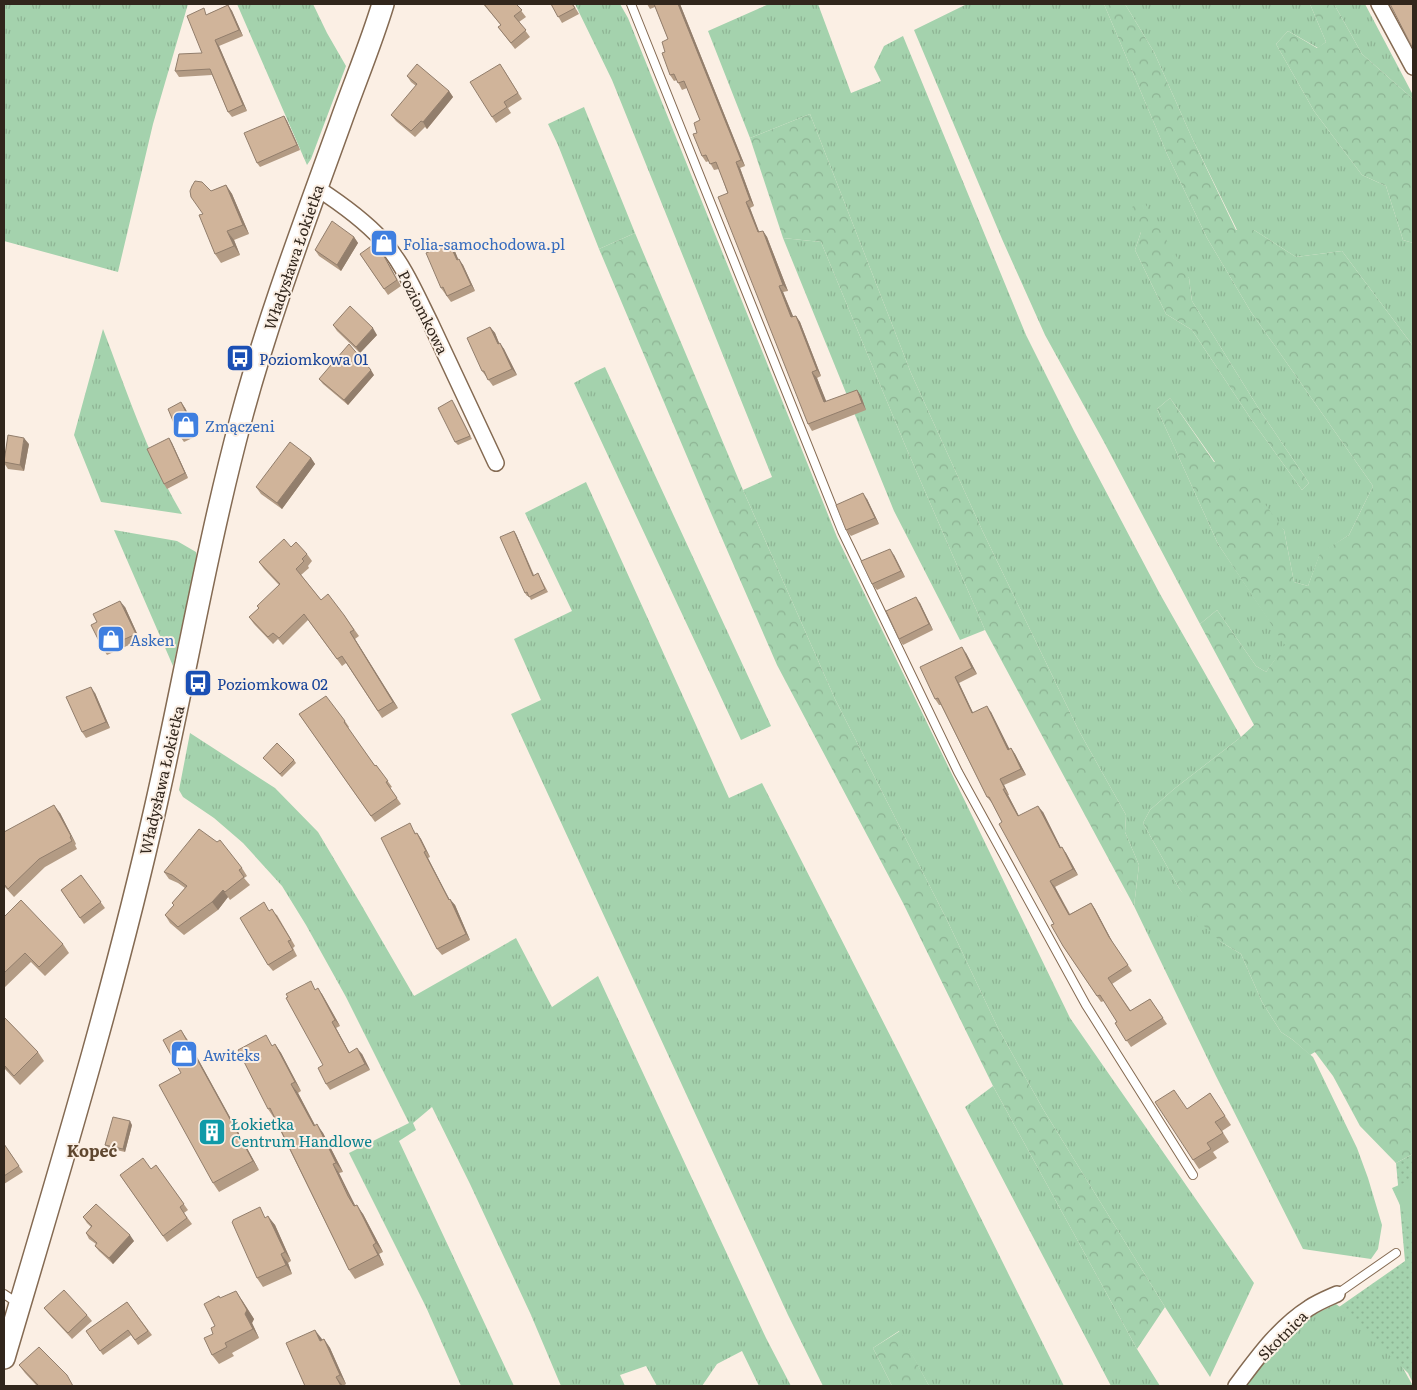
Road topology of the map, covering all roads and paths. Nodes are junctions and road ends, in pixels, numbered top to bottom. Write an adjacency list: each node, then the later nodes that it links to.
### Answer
1 (383, 4): 5 (street, Władysława Łokietka)
2 (631, 4): 7 (lane)
3 (1379, 4): 4 (street)
4 (1413, 67)
5 (317, 188): 6 (street, Poziomkowa); 10 (street, Władysława Łokietka)
6 (496, 463)
7 (1192, 1175)
8 (1396, 1254): 9 (lane)
9 (1337, 1294): 12 (street, Skotnica)
10 (12, 1299): 11 (street, Władysława Łokietka)
11 (4, 1358)
12 (1236, 1386)

